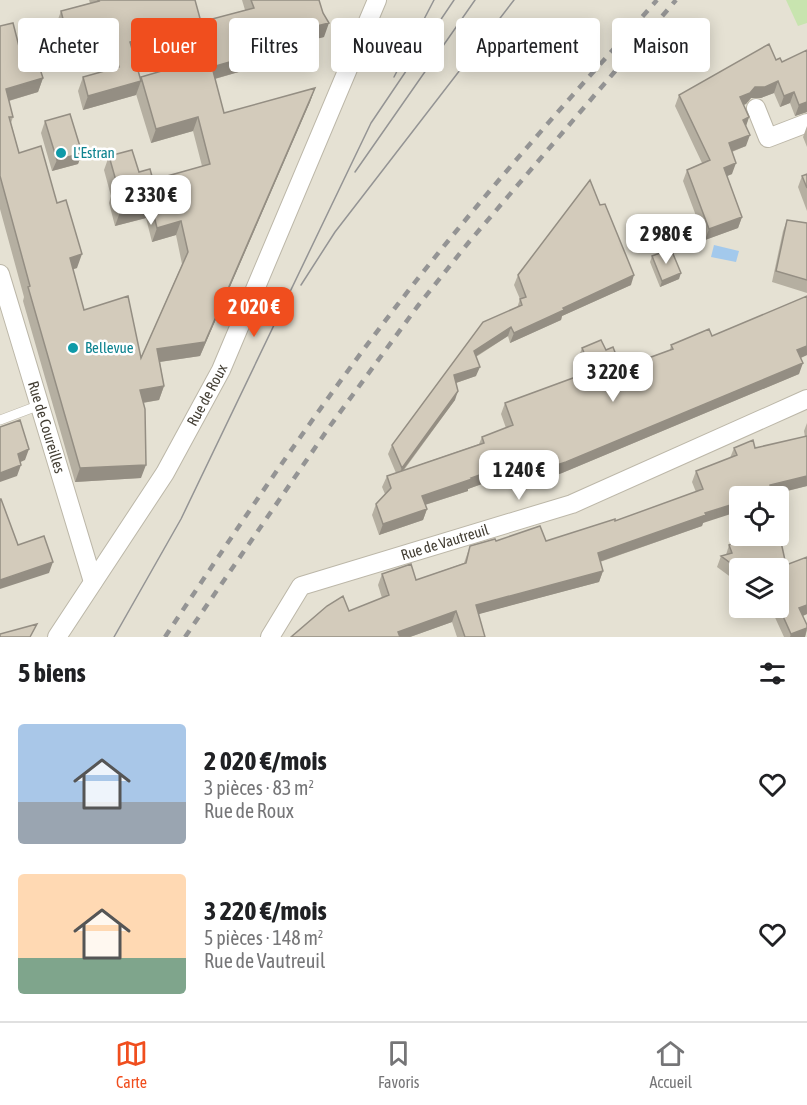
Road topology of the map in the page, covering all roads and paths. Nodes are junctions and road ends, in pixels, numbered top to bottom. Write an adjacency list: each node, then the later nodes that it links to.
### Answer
1 (377, 0): 8 (street, Rue de Roux)
2 (756, 108): 3 (street)
3 (807, 123)
4 (0, 274): 6 (street, Rue de Coureilles)
5 (807, 399): 10 (street, Rue de Vautreuil)
6 (40, 405): 7 (lane); 8 (street, Rue de Coureilles)
7 (0, 420)
8 (93, 582): 9 (street, Rue de Roux)
9 (57, 637)
10 (270, 637)

